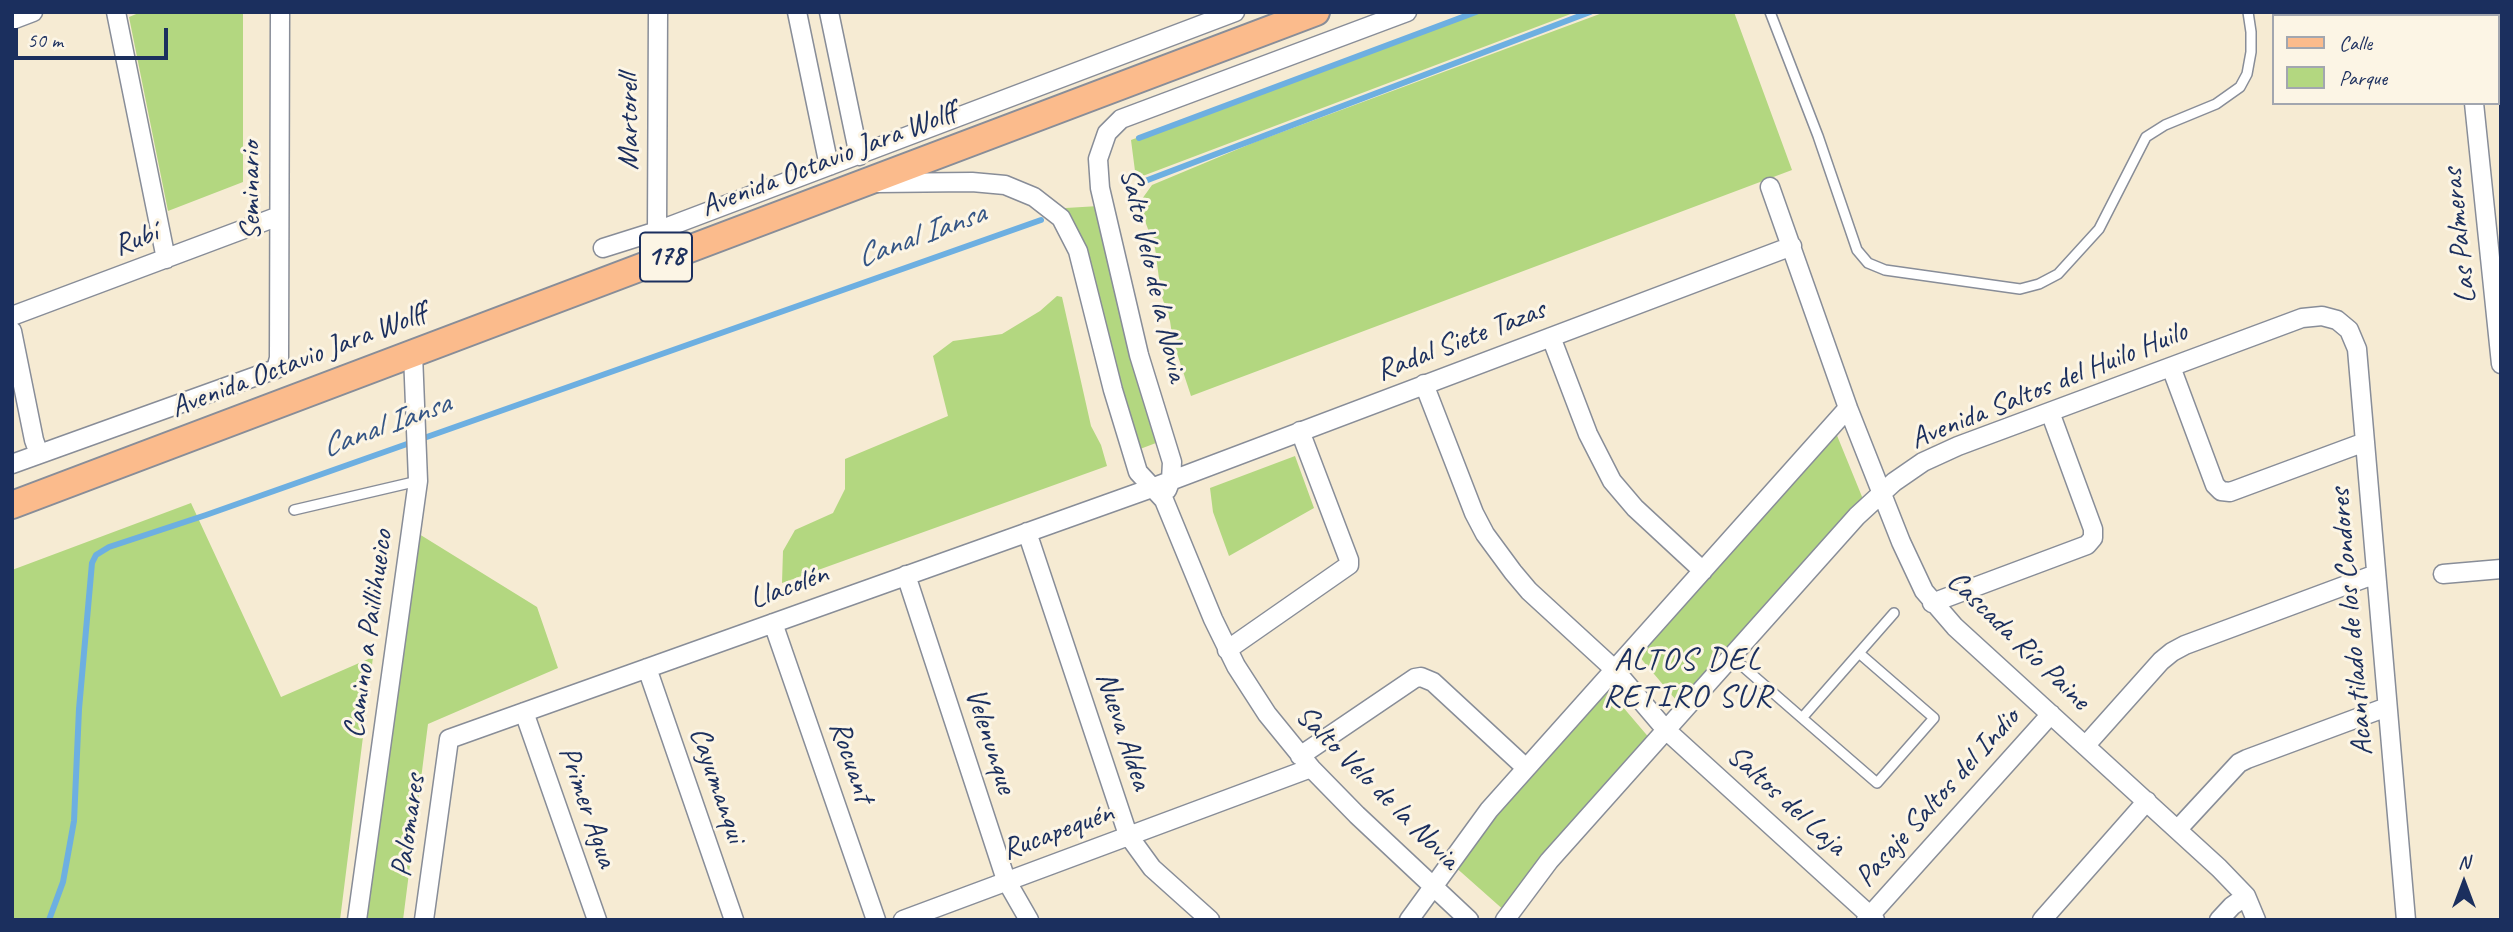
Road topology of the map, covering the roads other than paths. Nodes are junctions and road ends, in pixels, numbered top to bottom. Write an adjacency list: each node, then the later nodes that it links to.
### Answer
1 (33, 12): 12 (street)
2 (116, 12): 23 (street)
3 (280, 12): 19 (street, Seminario)
4 (658, 12): 20 (street, Martorell)
5 (797, 12): 15 (street)
6 (829, 12): 14 (street)
7 (1235, 12): 14 (street, Avenida Octavio Jara Wolff)
8 (1316, 12): 16 (main road, Avenida Octavio Jara Wolff / 178)
9 (1407, 12): 39 (street, Salto Velo de la Novia)
10 (1770, 12): 11 (lane)
11 (2248, 12)
12 (12, 20)
13 (2474, 105): 18 (street, Las Palmeras)
14 (859, 156): 15 (street, Avenida Octavio Jara Wolff)
15 (828, 166): 20 (street, Avenida Octavio Jara Wolff)
16 (859, 183): 28 (main road, Avenida Octavio Jara Wolff / 178); 41 (street, Salto Velo de la Novia)
17 (1770, 187): 21 (street, Cascada Río Paine)
18 (2492, 197): 29 (street, Las Palmeras)
19 (279, 216): 23 (street, Rubí); 31 (street, Seminario)
20 (657, 231): 22 (street, Avenida Octavio Jara Wolff)
21 (1792, 246): 27 (street, Radal Siete Tazas); 33 (street, Cascada Río Paine)
22 (603, 248)
23 (166, 259): 24 (street, Rubí)
24 (12, 316)
25 (2343, 324): 30 (street, Avenida Saltos del Huilo Huilo); 36 (street, Acantilado de los Condores)
26 (12, 331): 37 (street)
27 (1551, 337): 32 (street, Radal Siete Tazas); 47 (street)
28 (413, 354): 40 (street, Camino a Paillihueico); 43 (main road, Avenida Octavio Jara Wolff / 178)
29 (2501, 364)
30 (2171, 367): 34 (street, Avenida Saltos del Huilo Huilo); 36 (street)
31 (276, 369): 37 (street, Avenida Octavio Jara Wolff)
32 (1424, 384): 35 (street, Radal Siete Tazas); 58 (street, Saltos del Laja)
33 (1849, 408): 42 (street, Cascada Río Paine); 47 (street)
34 (2050, 412): 42 (street, Avenida Saltos del Huilo Huilo); 51 (street)
35 (1300, 431): 39 (street, Radal Siete Tazas); 54 (street)
36 (2365, 442): 50 (street, Acantilado de los Condores)
37 (39, 454): 38 (street, Avenida Octavio Jara Wolff)
38 (12, 464)
39 (1171, 480): 41 (street, Salto Velo de la Novia)
40 (418, 481): 44 (lane); 75 (street, Camino a Paillihueico)
41 (1154, 492): 45 (street, Llacolén); 54 (street, Salto Velo de la Novia)
42 (1882, 492): 51 (street, Cascada Río Paine); 56 (street, Avenida Saltos del Huilo Huilo)
43 (14, 504)
44 (294, 510)
45 (1027, 532): 49 (street, Llacolén); 70 (street, Nueva Aldea)
46 (2501, 569): 48 (street)
47 (1703, 571): 58 (street)
48 (2443, 574)
49 (906, 575): 53 (street, Llacolén); 71 (street, Velenunque)
50 (2376, 575): 59 (street, Acantilado de los Condores); 65 (street)
51 (1932, 603): 61 (street, Cascada Río Paine)
52 (1894, 613): 55 (lane)
53 (773, 623): 57 (street, Llacolén); 79 (street, Rocuant)
54 (1227, 650): 66 (street, Salto Velo de la Novia)
55 (1859, 653): 62 (lane); 62 (lane)
56 (1732, 657): 62 (lane); 63 (street, Avenida Saltos del Huilo Huilo)
57 (647, 668): 60 (street, Llacolén); 78 (street, Cayumanqui)
58 (1614, 669): 63 (street, Saltos del Laja); 67 (street)
59 (2386, 707): 69 (street); 89 (street, Acantilado de los Condores)
60 (524, 712): 64 (street, Llacolén); 77 (street, Primer Agua)
61 (2051, 714): 65 (street, Cascada Río Paine); 74 (street, Pasaje Saltos del Indio)
62 (1802, 718)
63 (1666, 730): 74 (street, Saltos del Laja); 85 (street, Avenida Saltos del Huilo Huilo)
64 (449, 739): 76 (street, Palomares)
65 (2086, 745): 68 (street, Cascada Río Paine)
66 (1305, 762): 67 (street, Rucapequén); 70 (street, Rucapequén); 72 (street, Salto Velo de la Novia)
67 (1526, 768): 72 (street)
68 (2147, 802): 69 (street, Cascada Río Paine); 86 (street)
69 (2178, 829): 73 (street, Cascada Río Paine)
70 (1128, 835): 71 (street, Rucapequén); 82 (street, Nueva Aldea)
71 (1006, 880): 80 (street, Rucapequén); 81 (street, Velenunque)
72 (1433, 885): 83 (street); 84 (street, Salto Velo de la Novia)
73 (2246, 896): 87 (street); 88 (street, Cascada Río Paine)
74 (1871, 918)
75 (357, 920)
76 (424, 920)
77 (597, 920)
78 (734, 920)
79 (876, 920)
80 (903, 920)
81 (1029, 920)
82 (1210, 920)
83 (1409, 920)
84 (1469, 920)
85 (1505, 920)
86 (2042, 920)
87 (2219, 920)
88 (2256, 920)
89 (2406, 920)

